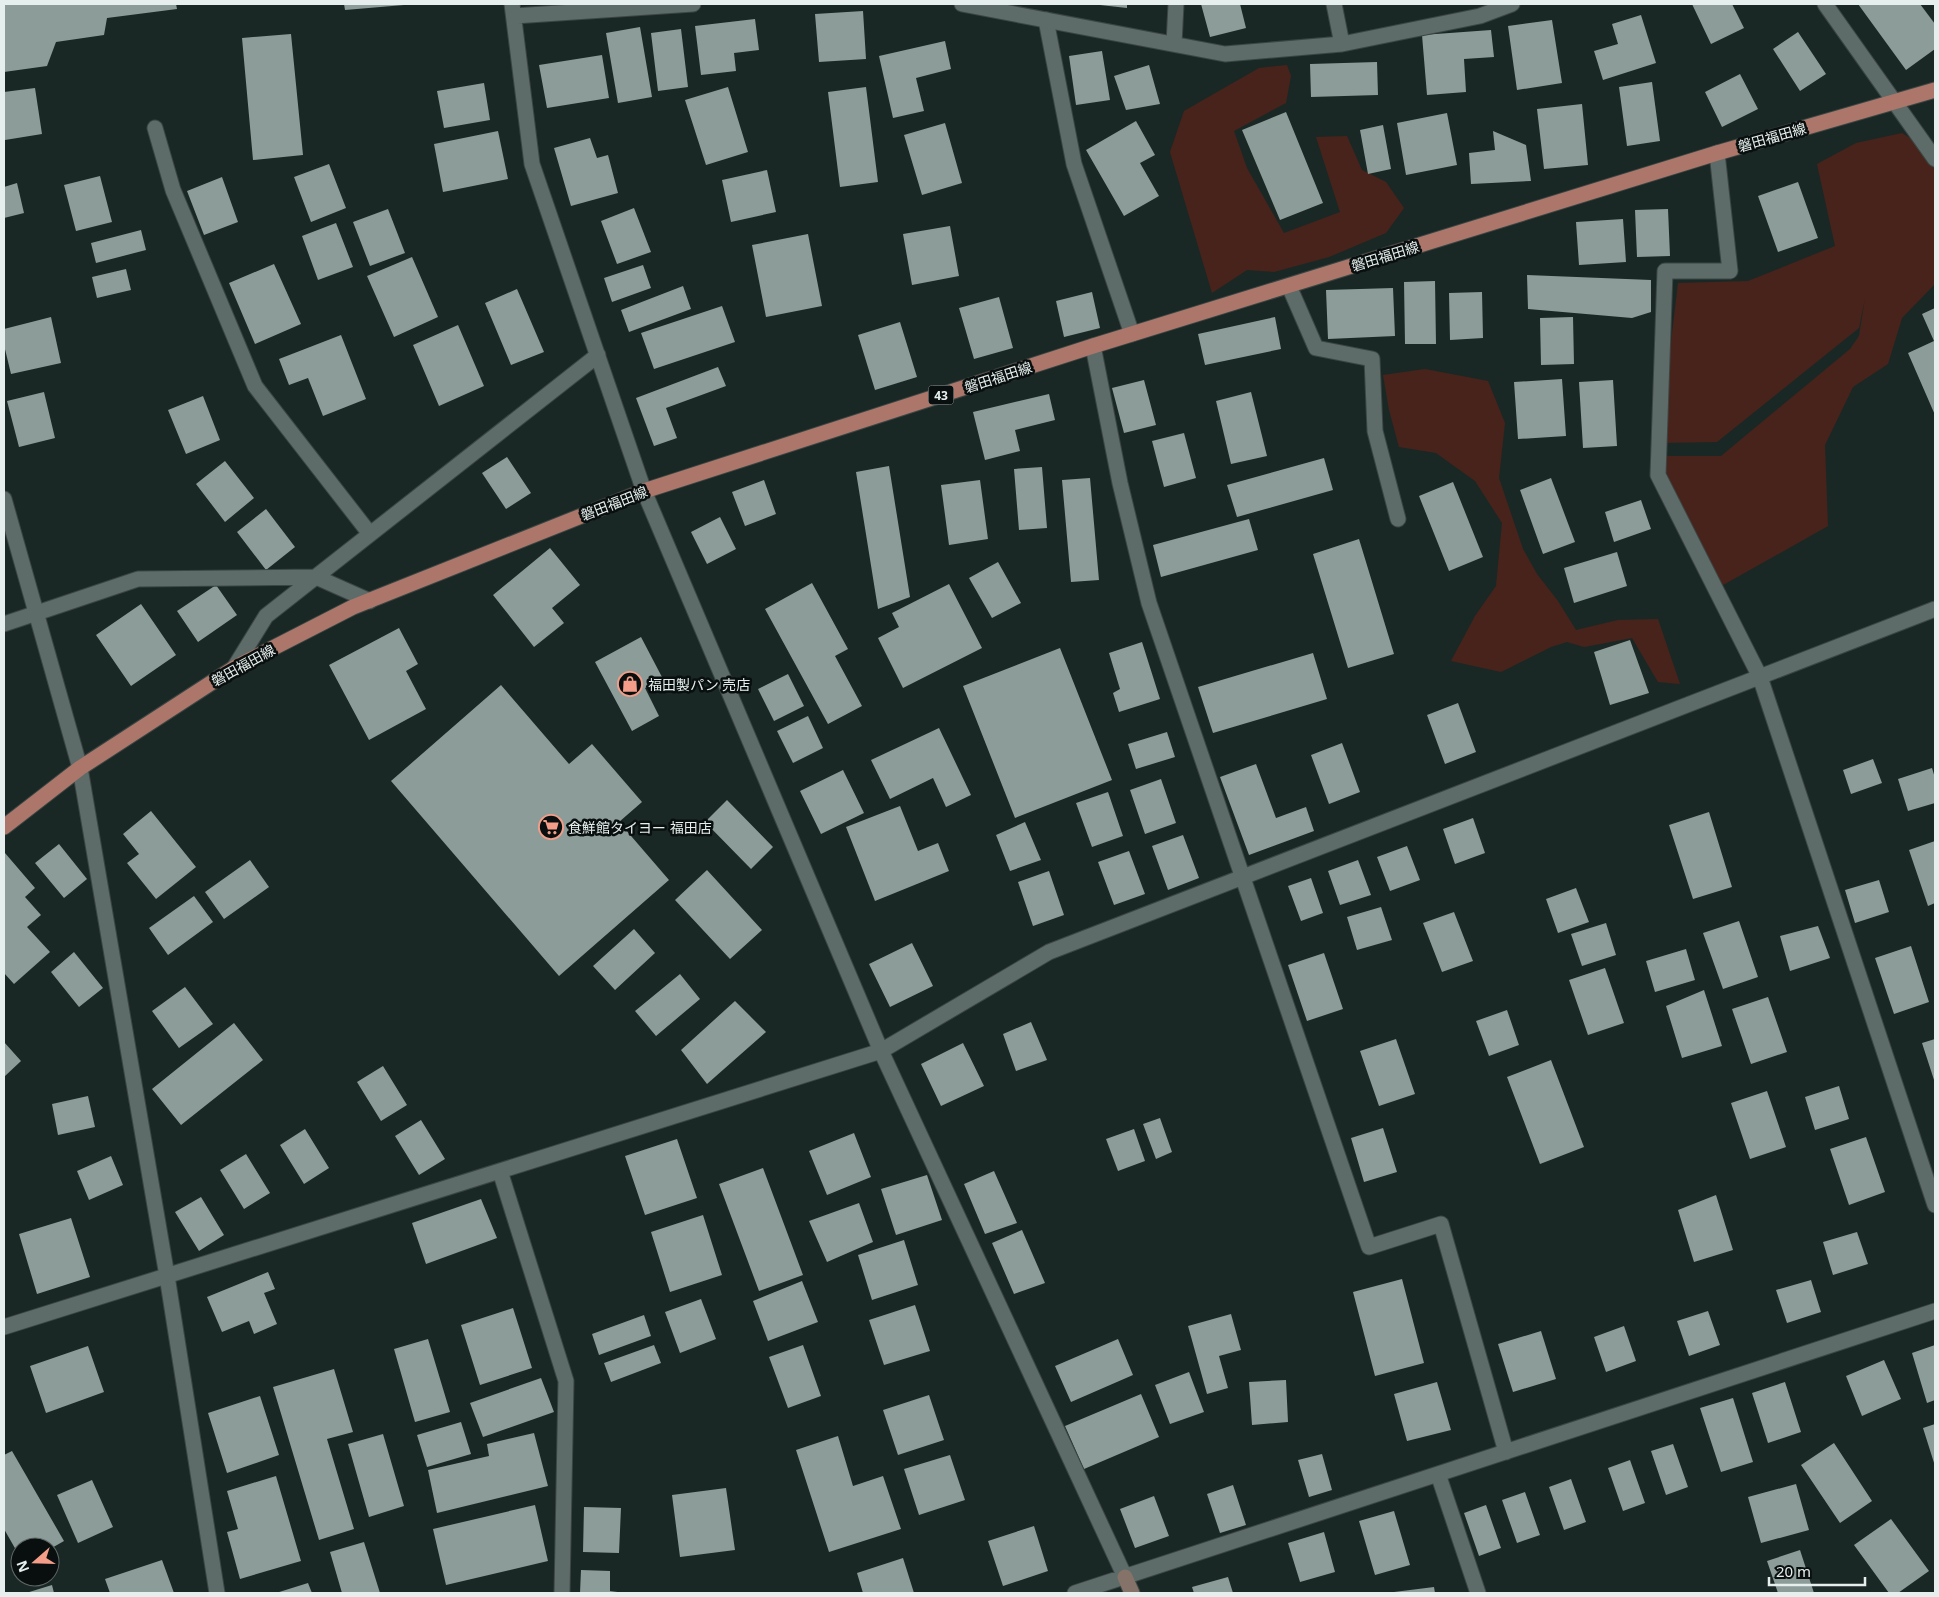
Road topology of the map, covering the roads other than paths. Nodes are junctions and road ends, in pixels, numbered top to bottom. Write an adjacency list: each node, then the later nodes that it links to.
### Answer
1 (693, 4): 7 (street)
2 (962, 4): 8 (street)
3 (1176, 4): 9 (street)
4 (1334, 4): 10 (street)
5 (1512, 4): 10 (street)
6 (1825, 4): 12 (street)
7 (513, 10): 19 (street)
8 (1046, 20): 9 (street); 17 (street)
9 (1174, 44): 10 (street)
10 (1342, 44)
11 (1935, 90): 12 (main road, 磐田福田線 / 43)
12 (1894, 103): 14 (main road, 磐田福田線 / 43); 15 (street)
13 (155, 128): 23 (street)
14 (1717, 153): 16 (main road, 磐田福田線 / 43); 30 (street)
15 (1935, 159)
16 (1289, 286): 17 (main road, 磐田福田線 / 43); 22 (street)
17 (1132, 334): 18 (main road, 磐田福田線 / 43)
18 (1093, 346): 20 (main road, 磐田福田線 / 43); 33 (street)
19 (598, 354): 20 (street); 23 (street)
20 (644, 491): 25 (main road, 磐田福田線 / 43); 34 (street)
21 (4, 499): 27 (street)
22 (1398, 519)
23 (370, 534): 24 (street)
24 (316, 577): 25 (street); 27 (street); 29 (street)
25 (370, 601): 29 (main road, 磐田福田線 / 43)
26 (1935, 609): 30 (street)
27 (36, 612): 28 (street); 31 (street)
28 (4, 624)
29 (234, 668): 31 (main road, 磐田福田線 / 43)
30 (1760, 677): 33 (street); 36 (street)
31 (80, 768): 32 (main road, 磐田福田線 / 43); 37 (street)
32 (4, 827)
33 (1242, 878): 34 (street); 40 (street)
34 (881, 1051): 35 (street); 42 (street)
35 (500, 1171): 37 (street); 44 (street)
36 (1935, 1204)
37 (167, 1276): 39 (street); 43 (street)
38 (1935, 1311): 40 (street)
39 (4, 1328)
40 (1506, 1452): 41 (street)
41 (1438, 1474): 42 (street); 47 (street)
42 (1125, 1577): 45 (street); 46 (street)
43 (217, 1593)
44 (562, 1593)
45 (1075, 1593)
46 (1132, 1593)
47 (1478, 1593)

